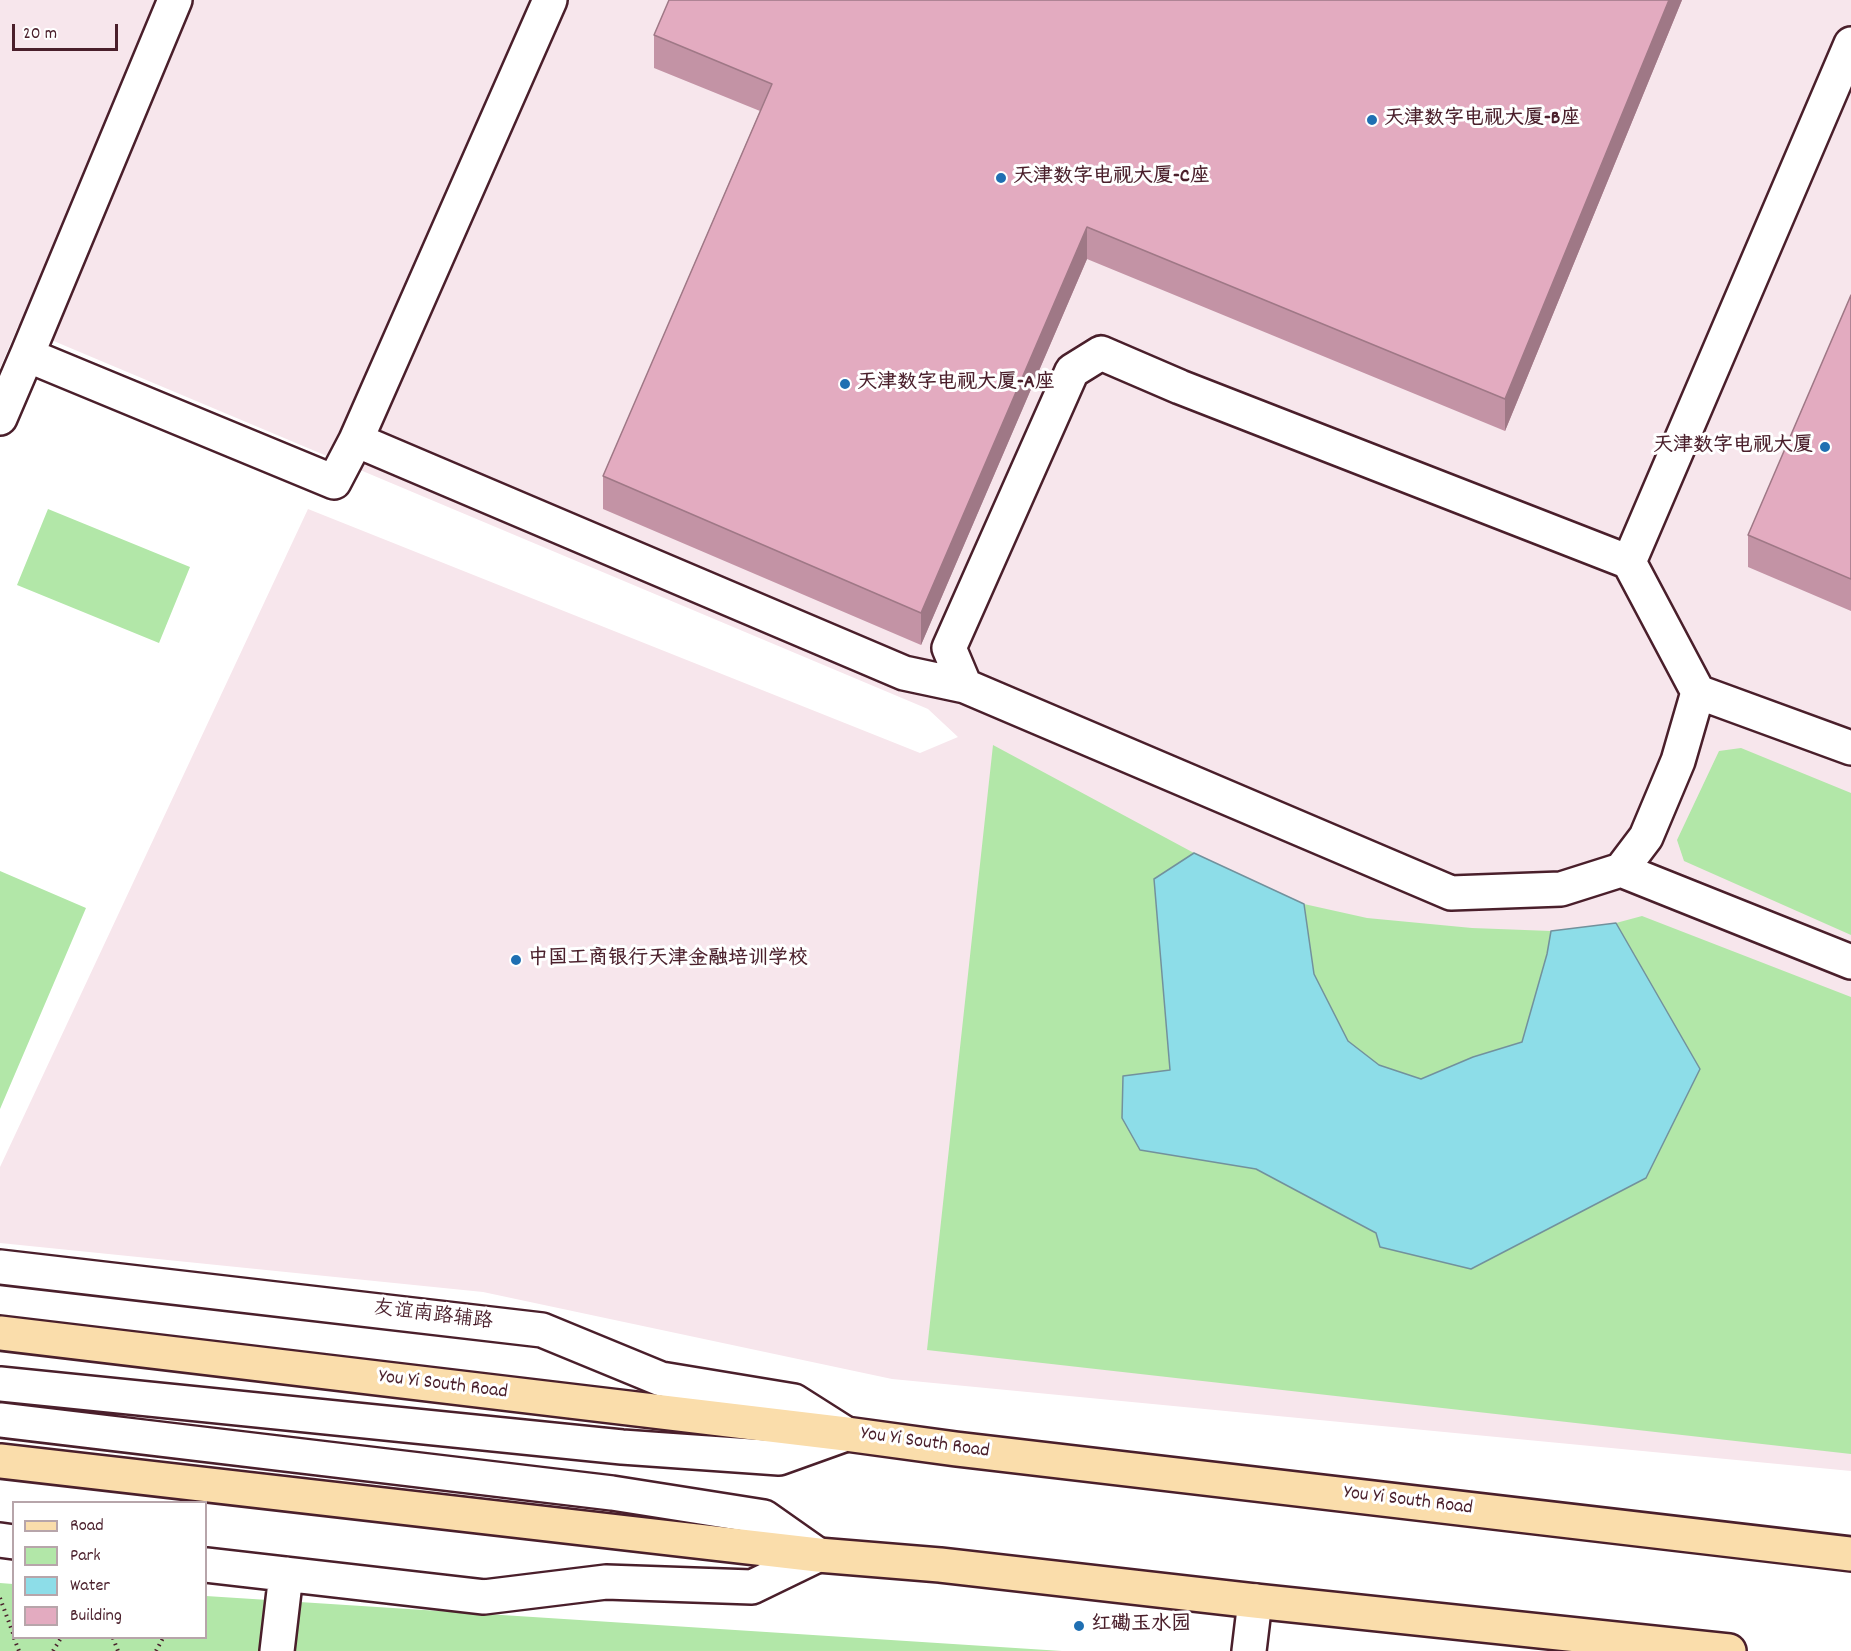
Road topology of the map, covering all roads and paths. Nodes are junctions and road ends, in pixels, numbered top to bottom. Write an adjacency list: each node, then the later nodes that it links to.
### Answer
1 (175, 0): 4 (street)
2 (550, 0): 6 (street)
3 (1851, 44): 7 (street)
4 (27, 355): 5 (street); 6 (street)
5 (0, 418)
6 (356, 440): 8 (street)
7 (1629, 562): 8 (street); 9 (street)
8 (965, 686): 11 (street)
9 (1698, 692): 10 (street); 11 (street)
10 (1851, 748)
11 (1621, 870): 12 (street)
12 (1851, 962)
13 (0, 1267): 17 (street, 友谊南路辅路)
14 (0, 1333): 17 (main road, You Yi South Road)
15 (0, 1384): 17 (street)
16 (0, 1420): 20 (street)
17 (846, 1434): 19 (main road, You Yi South Road)
18 (0, 1461): 20 (main road)
19 (1851, 1554)
20 (818, 1555): 22 (street); 24 (main road)
21 (207, 1564): 22 (street)
22 (286, 1574): 26 (street)
23 (0, 1598): 25 (path)
24 (1255, 1601): 27 (street); 28 (main road)
25 (12, 1631)
26 (277, 1651)
27 (1249, 1651)
28 (1729, 1651)

